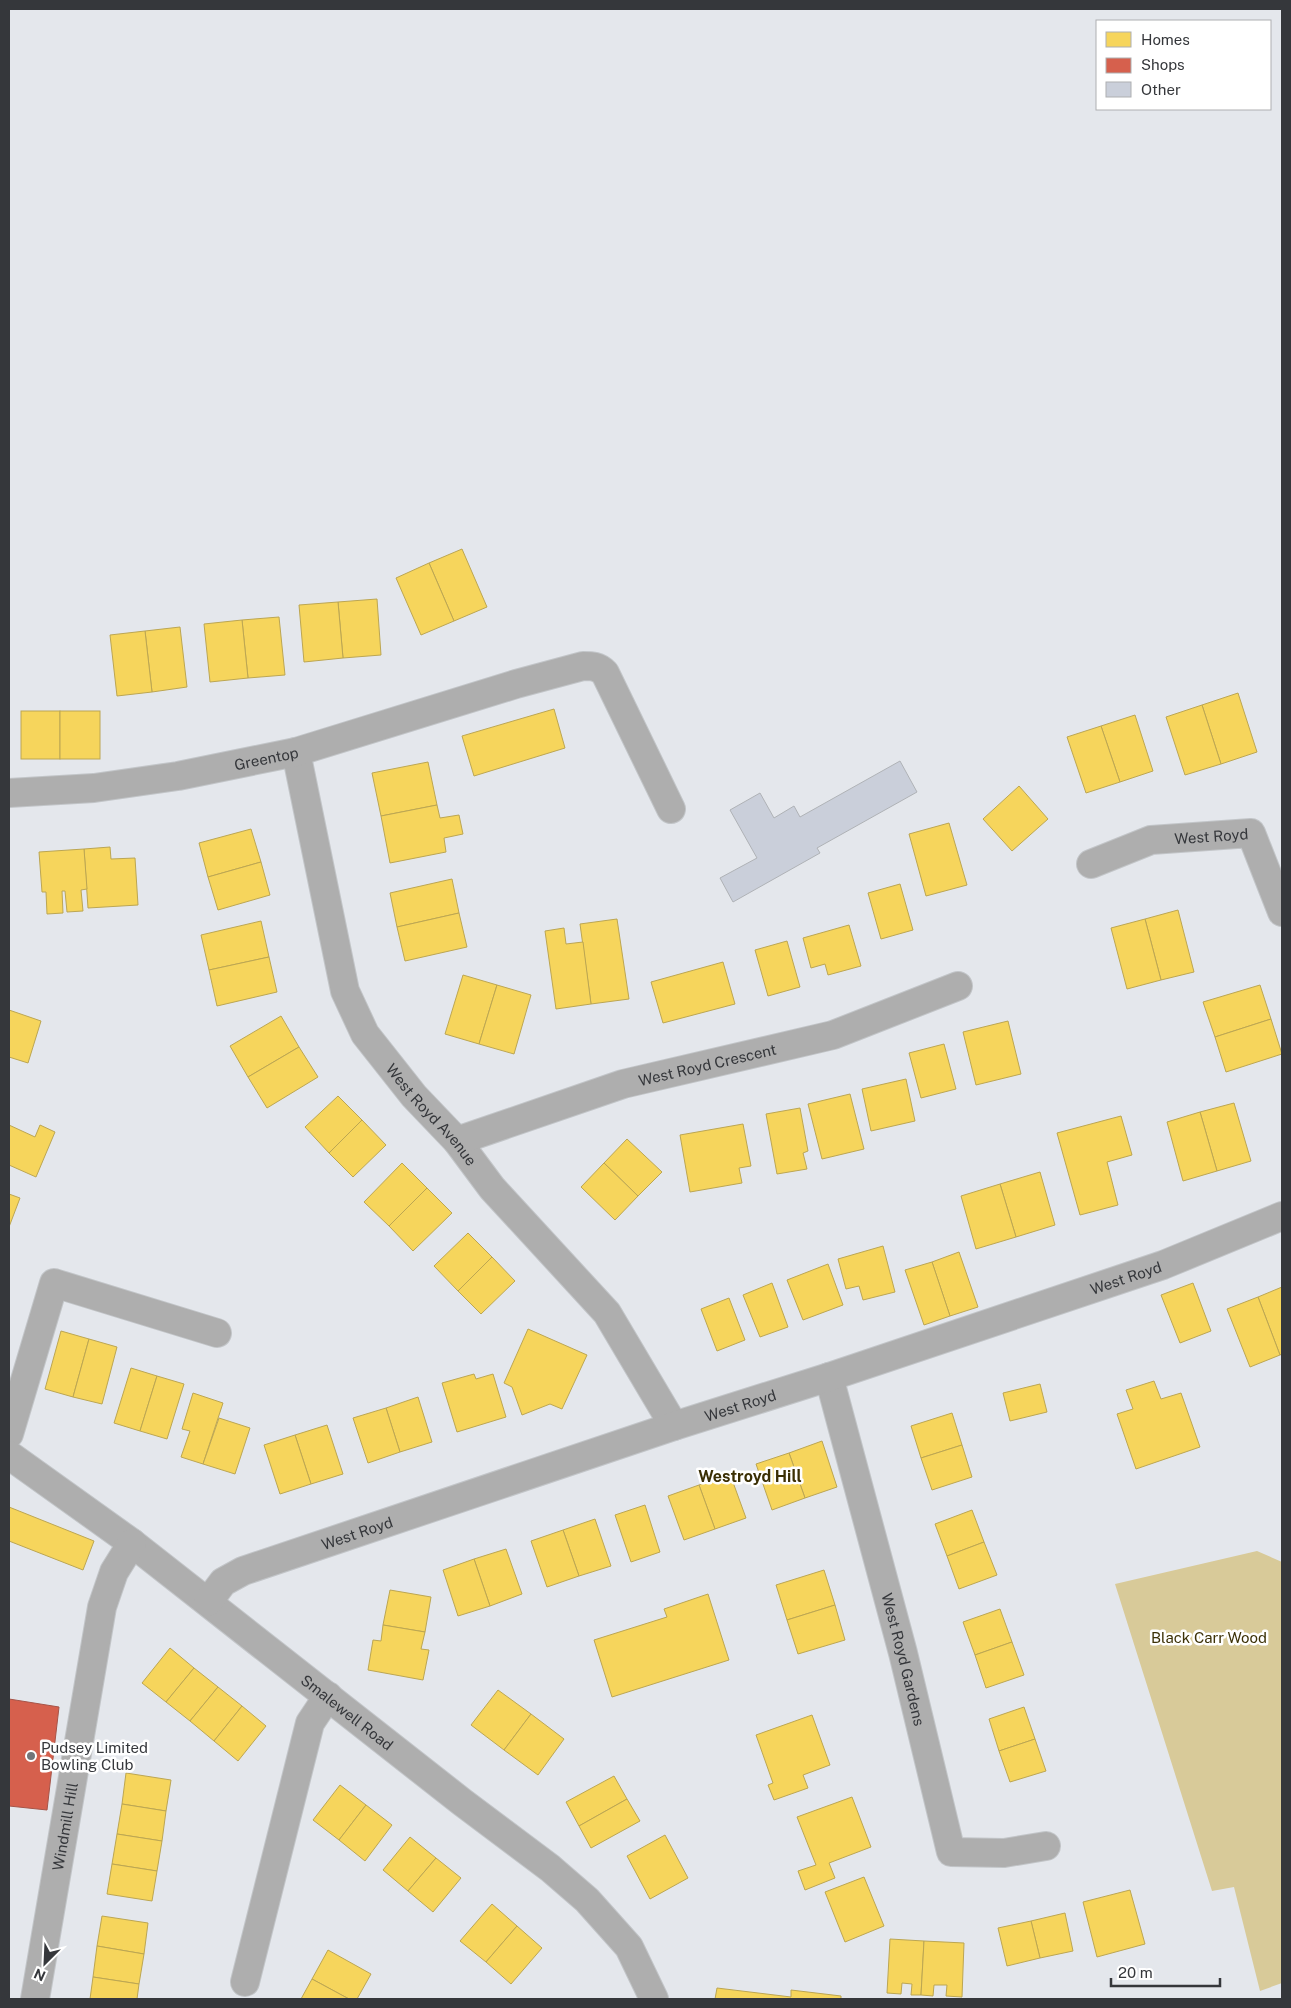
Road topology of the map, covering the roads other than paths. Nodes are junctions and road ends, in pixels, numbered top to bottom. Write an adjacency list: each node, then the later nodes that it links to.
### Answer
1 (296, 752): 2 (street, Greentop); 3 (street, Greentop); 7 (street, West Royd Avenue)
2 (9, 793)
3 (671, 809)
4 (1091, 864): 5 (street, West Royd)
5 (1282, 912)
6 (958, 986): 7 (street, West Royd Crescent)
7 (457, 1141): 11 (street, West Royd Avenue)
8 (1282, 1216): 10 (street, West Royd)
9 (216, 1333): 12 (street)
10 (829, 1377): 11 (street, West Royd); 17 (street, West Royd Gardens)
11 (674, 1426): 15 (street, West Royd)
12 (9, 1434)
13 (9, 1455): 14 (street, Smalewell Road)
14 (132, 1543): 15 (street, Smalewell Road); 19 (street, Windmill Hill)
15 (208, 1602): 16 (street, Smalewell Road)
16 (328, 1696): 18 (street); 20 (street, Smalewell Road)
17 (1046, 1846)
18 (245, 1982)
19 (35, 1999)
20 (654, 1999)

